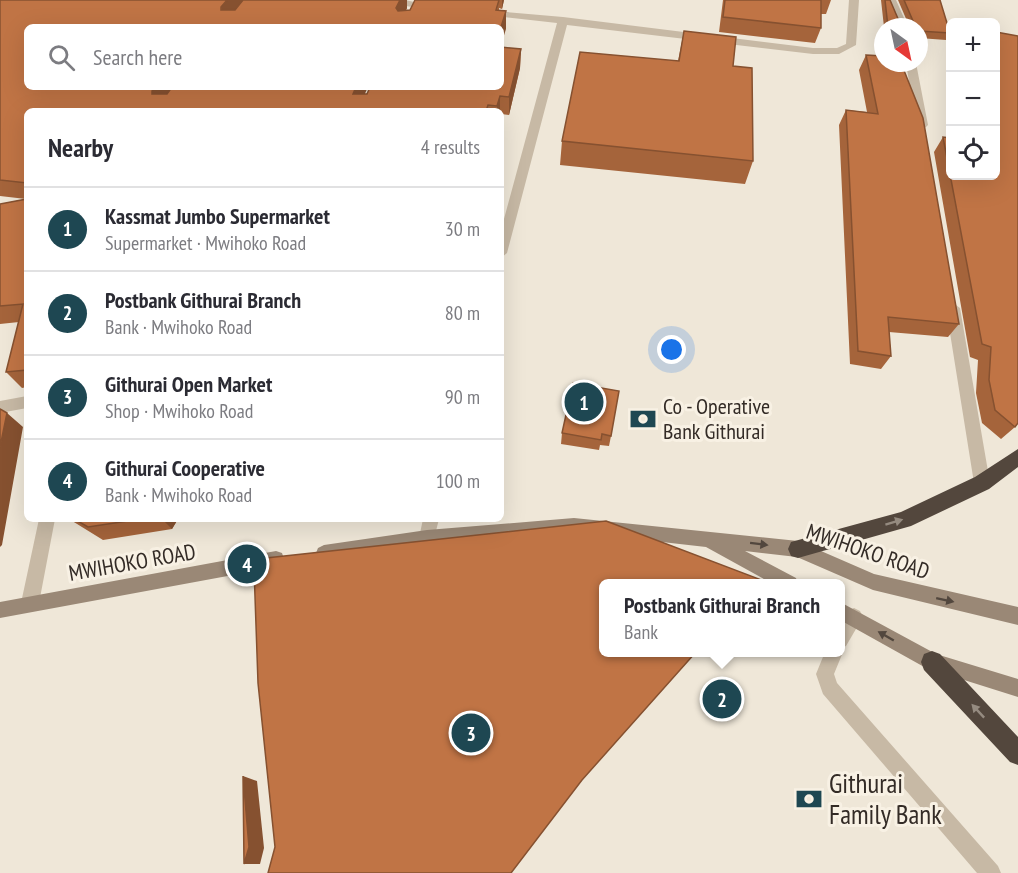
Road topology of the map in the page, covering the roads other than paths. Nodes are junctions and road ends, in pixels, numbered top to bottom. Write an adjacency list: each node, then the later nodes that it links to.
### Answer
1 (387, 0): 4 (street)
2 (854, 0): 7 (street)
3 (891, 0): 6 (street)
4 (439, 8)
5 (473, 11): 7 (street)
6 (899, 18)
7 (563, 21): 10 (street)
8 (913, 72): 9 (street)
9 (923, 133)
10 (504, 242)
11 (951, 296): 15 (street)
12 (24, 403): 13 (street)
13 (0, 407)
14 (1018, 457): 15 (highway)
15 (982, 483): 20 (highway, one-way to 15)
16 (46, 522): 26 (street)
17 (430, 522): 19 (street)
18 (701, 537): 19 (street, MWIHOKO ROAD); 20 (street, MWIHOKO ROAD, one-way to 20); 24 (street, MWIHOKO ROAD)
19 (427, 538): 21 (street, MWIHOKO ROAD)
20 (798, 549): 29 (street, MWIHOKO ROAD, one-way to 29)
21 (312, 554)
22 (290, 558): 23 (street, MWIHOKO ROAD)
23 (255, 562): 25 (street); 26 (street, MWIHOKO ROAD)
24 (781, 579)
25 (256, 586)
26 (30, 603): 27 (street, MWIHOKO ROAD)
27 (0, 610)
28 (847, 614): 31 (street, one-way to 28)
29 (1018, 616)
30 (832, 657): 34 (street)
31 (932, 662): 32 (street); 33 (highway, one-way to 31)
32 (1018, 688)
33 (1018, 754)
34 (991, 873)

